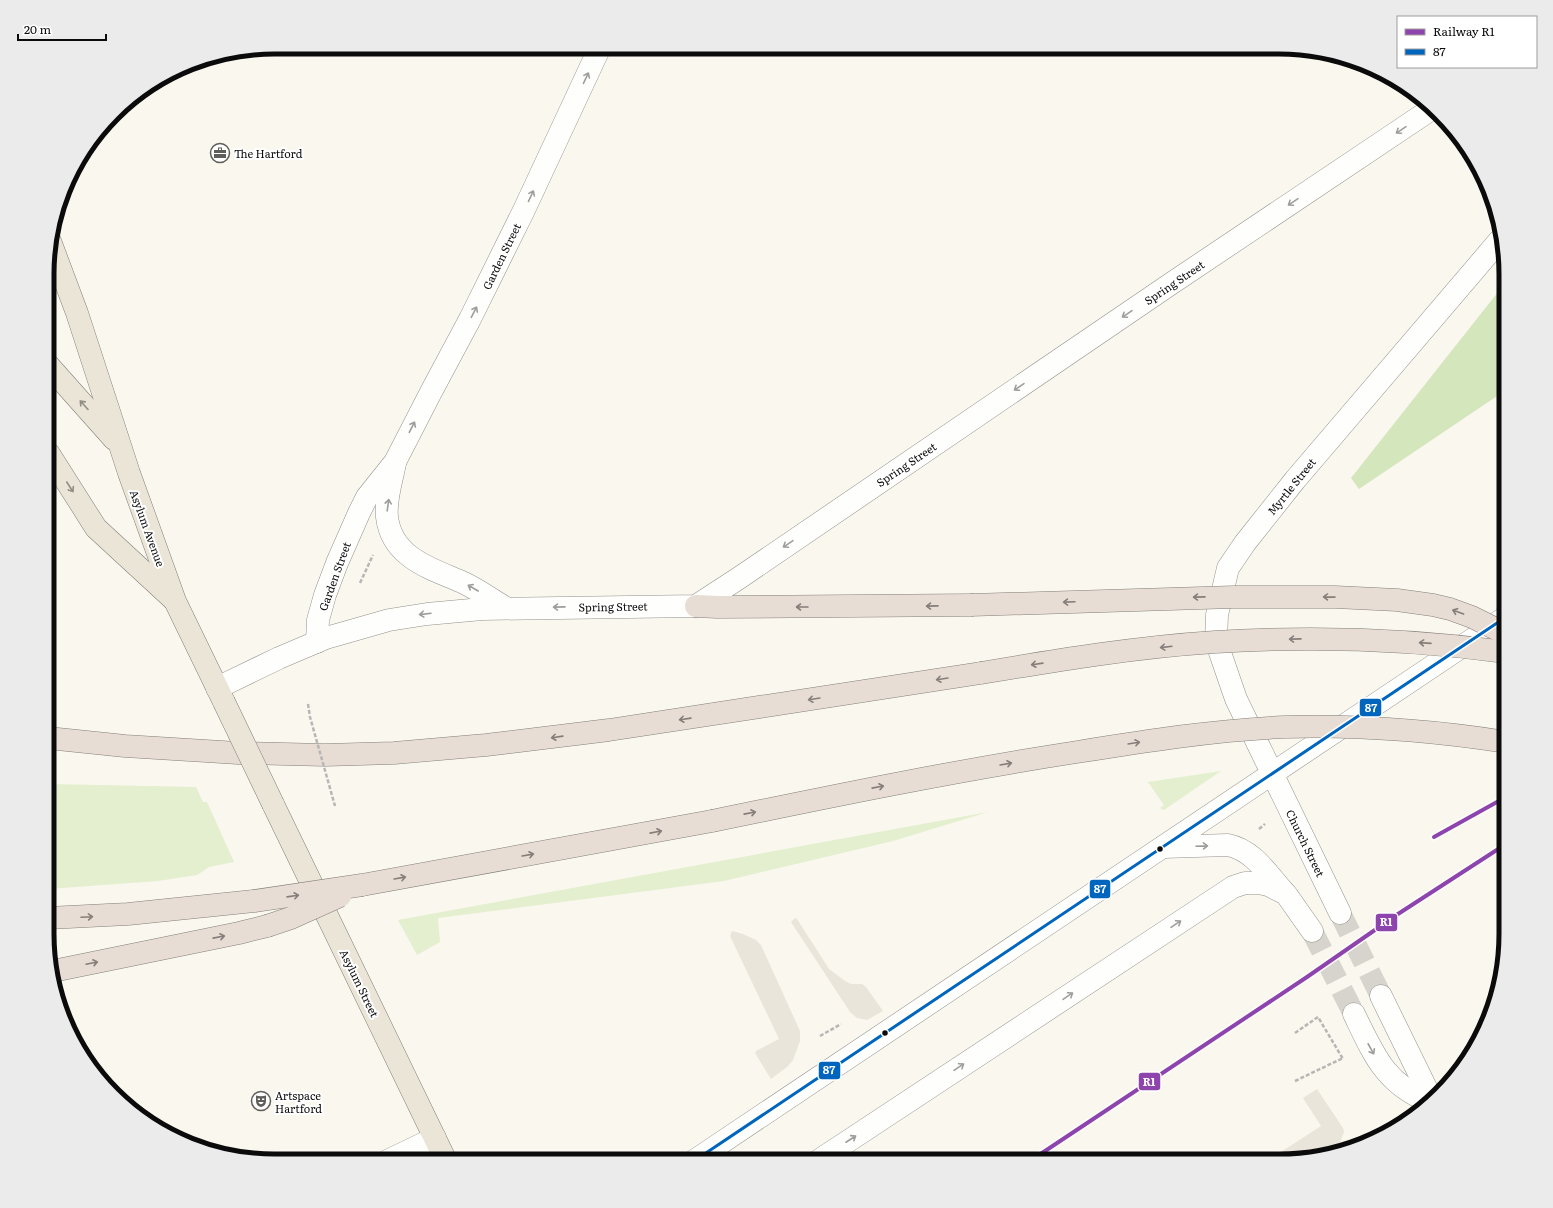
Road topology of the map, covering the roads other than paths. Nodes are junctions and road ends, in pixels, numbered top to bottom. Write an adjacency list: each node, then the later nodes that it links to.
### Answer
1 (597, 54): 7 (street, Garden Street, one-way to 1)
2 (1427, 112): 10 (street, Spring Street, one-way to 10)
3 (1497, 245): 19 (street, Myrtle Street)
4 (55, 254): 6 (main road, Asylum Avenue)
5 (54, 372): 6 (main road, one-way to 5)
6 (119, 444): 9 (main road, Asylum Avenue)
7 (395, 462): 11 (street, Garden Street, one-way to 7); 14 (street, Garden Street)
8 (54, 463): 9 (main road, one-way to 9)
9 (175, 601): 16 (main road, Asylum Avenue)
10 (696, 606): 11 (street, Spring Street, one-way to 11); 13 (highway, one-way to 10, bridge)
11 (506, 608): 14 (street, Spring Street, one-way to 14)
12 (1499, 622): 19 (street)
13 (1499, 631)
14 (317, 642): 16 (street)
15 (1499, 651): 17 (highway, one-way to 17, bridge)
16 (220, 695): 20 (main road, Asylum Avenue, bridge)
17 (54, 739)
18 (1499, 741): 22 (highway, one-way to 18, bridge)
19 (1272, 774): 21 (street); 24 (street, Church Street)
20 (273, 804): 32 (main road, Asylum Street)
21 (1163, 847): 23 (street, one-way to 23); 35 (street)
22 (362, 885): 25 (highway, one-way to 22, bridge); 27 (highway, one-way to 22, bridge)
23 (1286, 894): 26 (street); 36 (street, one-way to 23)
24 (1340, 913)
25 (54, 918)
26 (1312, 931)
27 (57, 970)
28 (1381, 996): 30 (street)
29 (1354, 1014): 31 (street, one-way to 31)
30 (1428, 1095)
31 (1424, 1099)
32 (435, 1138): 33 (street); 34 (main road, Asylum Street)
33 (402, 1154)
34 (443, 1154)
35 (704, 1154)
36 (829, 1154)

